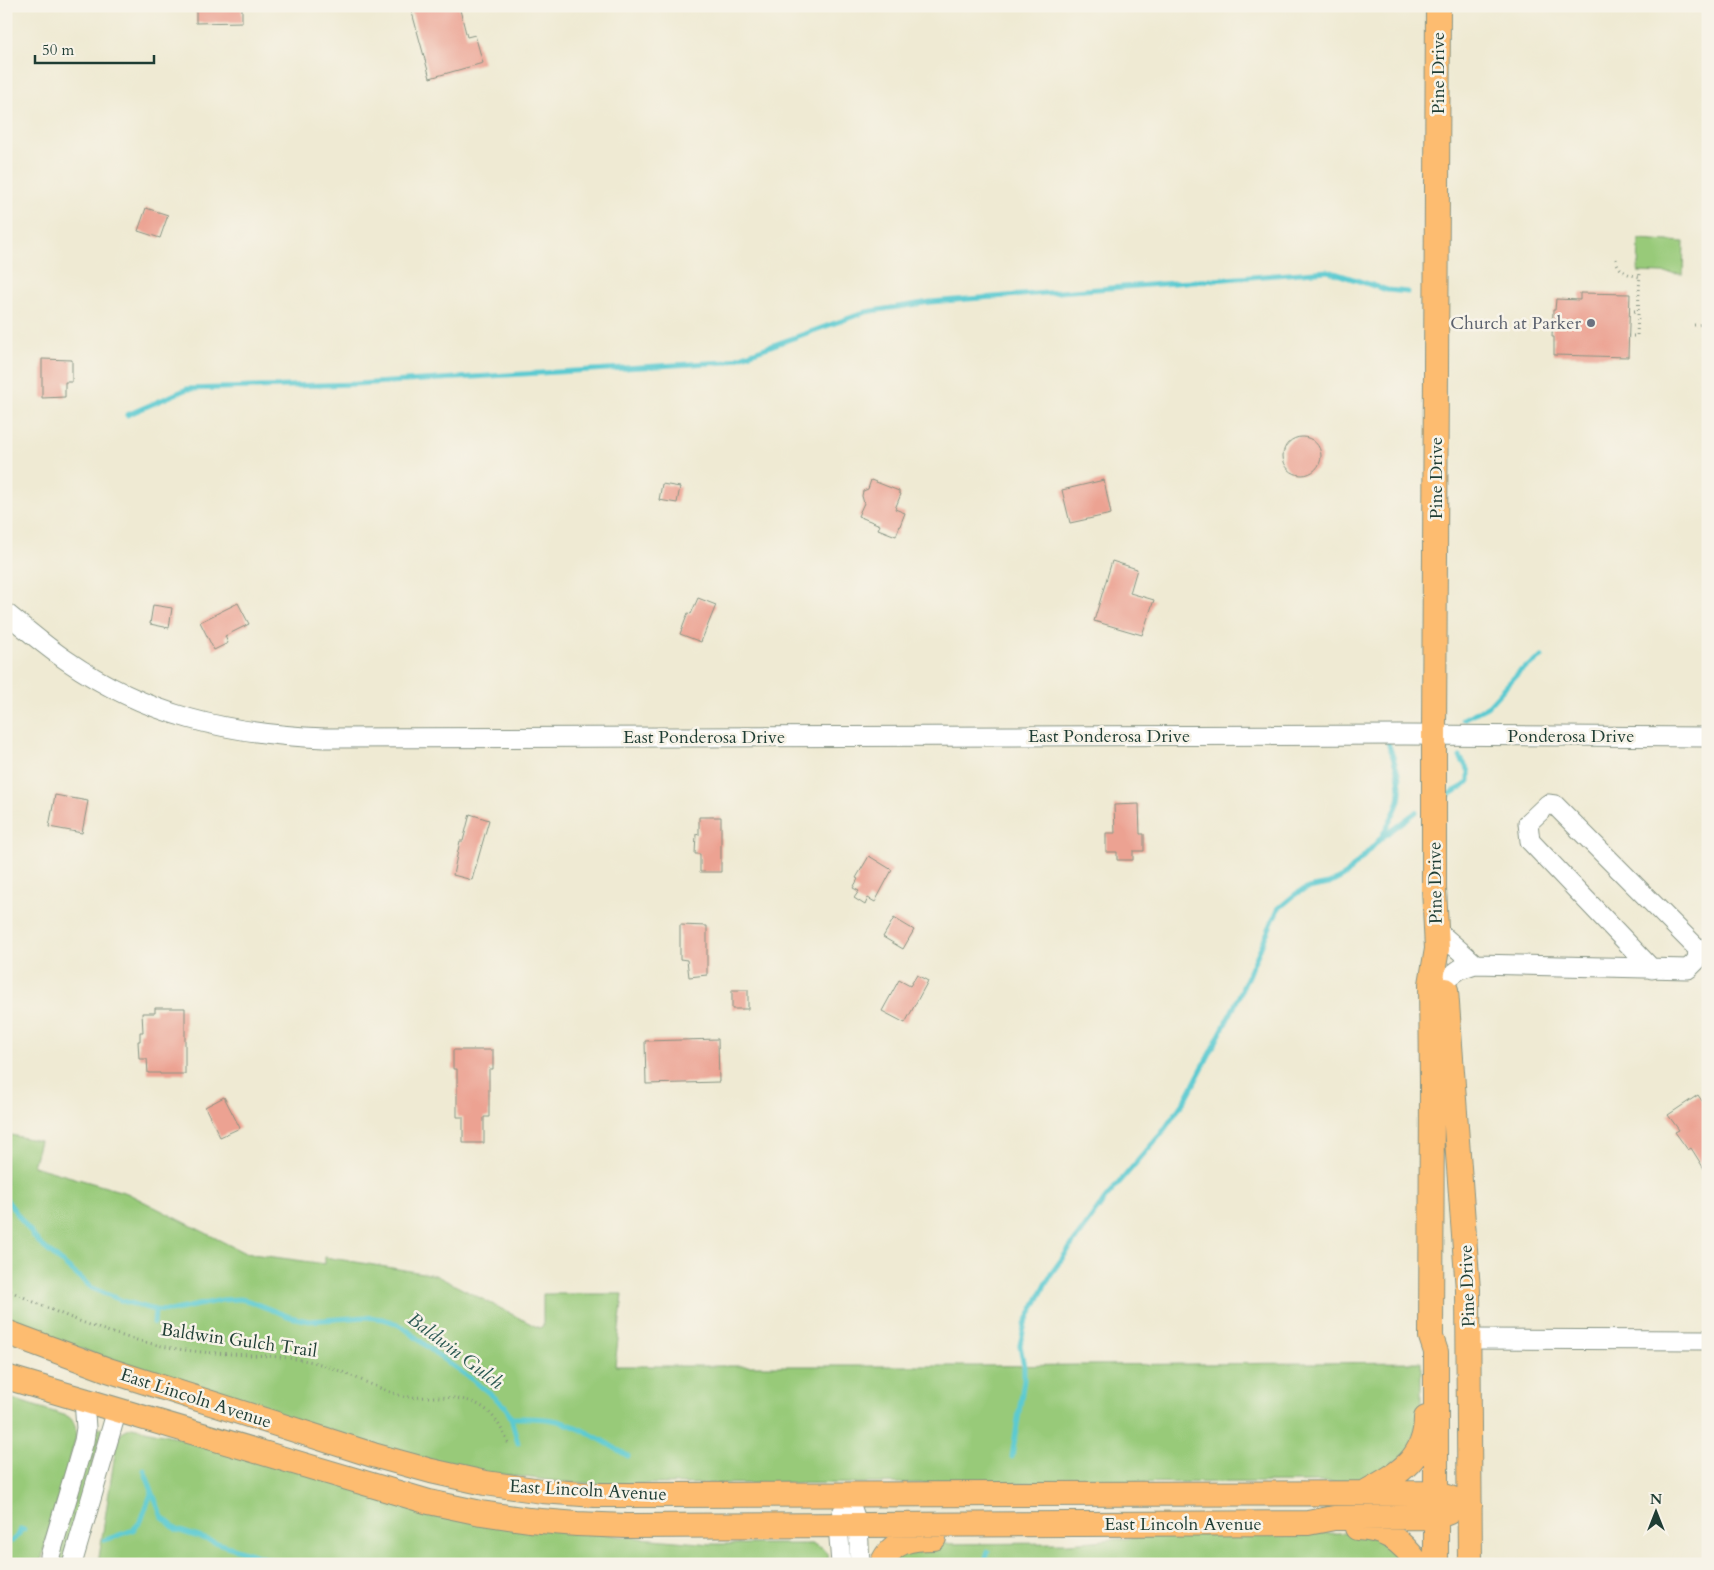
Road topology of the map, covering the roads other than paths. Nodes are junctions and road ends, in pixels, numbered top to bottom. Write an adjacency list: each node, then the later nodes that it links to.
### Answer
1 (1438, 6): 3 (main road, Pine Drive)
2 (6, 613): 3 (street, East Ponderosa Drive)
3 (1434, 735): 4 (street, Ponderosa Drive); 5 (main road, Pine Drive)
4 (1708, 737)
5 (1436, 940): 6 (street); 8 (main road, Pine Drive); 10 (main road, Pine Drive)
6 (1476, 964): 7 (street); 8 (street)
7 (1652, 969): 7 (street)
8 (1445, 980): 11 (main road, Pine Drive)
9 (6, 1332): 18 (main road, East Lincoln Avenue)
10 (1431, 1337): 16 (main road); 17 (main road, Pine Drive)
11 (1469, 1339): 12 (street); 19 (main road, Pine Drive)
12 (1708, 1340)
13 (6, 1377): 14 (main road, East Lincoln Avenue)
14 (84, 1400): 15 (main road, East Lincoln Avenue); 24 (street)
15 (117, 1410): 23 (main road, East Lincoln Avenue); 25 (street)
16 (1364, 1493): 17 (main road, East Lincoln Avenue); 18 (main road, East Lincoln Avenue)
17 (1436, 1494): 19 (main road); 20 (main road, Pine Drive)
18 (847, 1495): 23 (street)
19 (1470, 1505): 20 (main road, East Lincoln Avenue); 31 (main road, Pine Drive)
20 (1436, 1517): 22 (main road, East Lincoln Avenue); 30 (main road, Pine Drive)
21 (1024, 1524): 22 (main road, East Lincoln Avenue); 23 (main road, East Lincoln Avenue); 28 (main road)
22 (1308, 1524): 29 (main road)
23 (848, 1525): 26 (street); 27 (street)
24 (52, 1564)
25 (72, 1564)
26 (841, 1564)
27 (860, 1564)
28 (882, 1564)
29 (1418, 1564)
30 (1436, 1564)
31 (1470, 1564)

